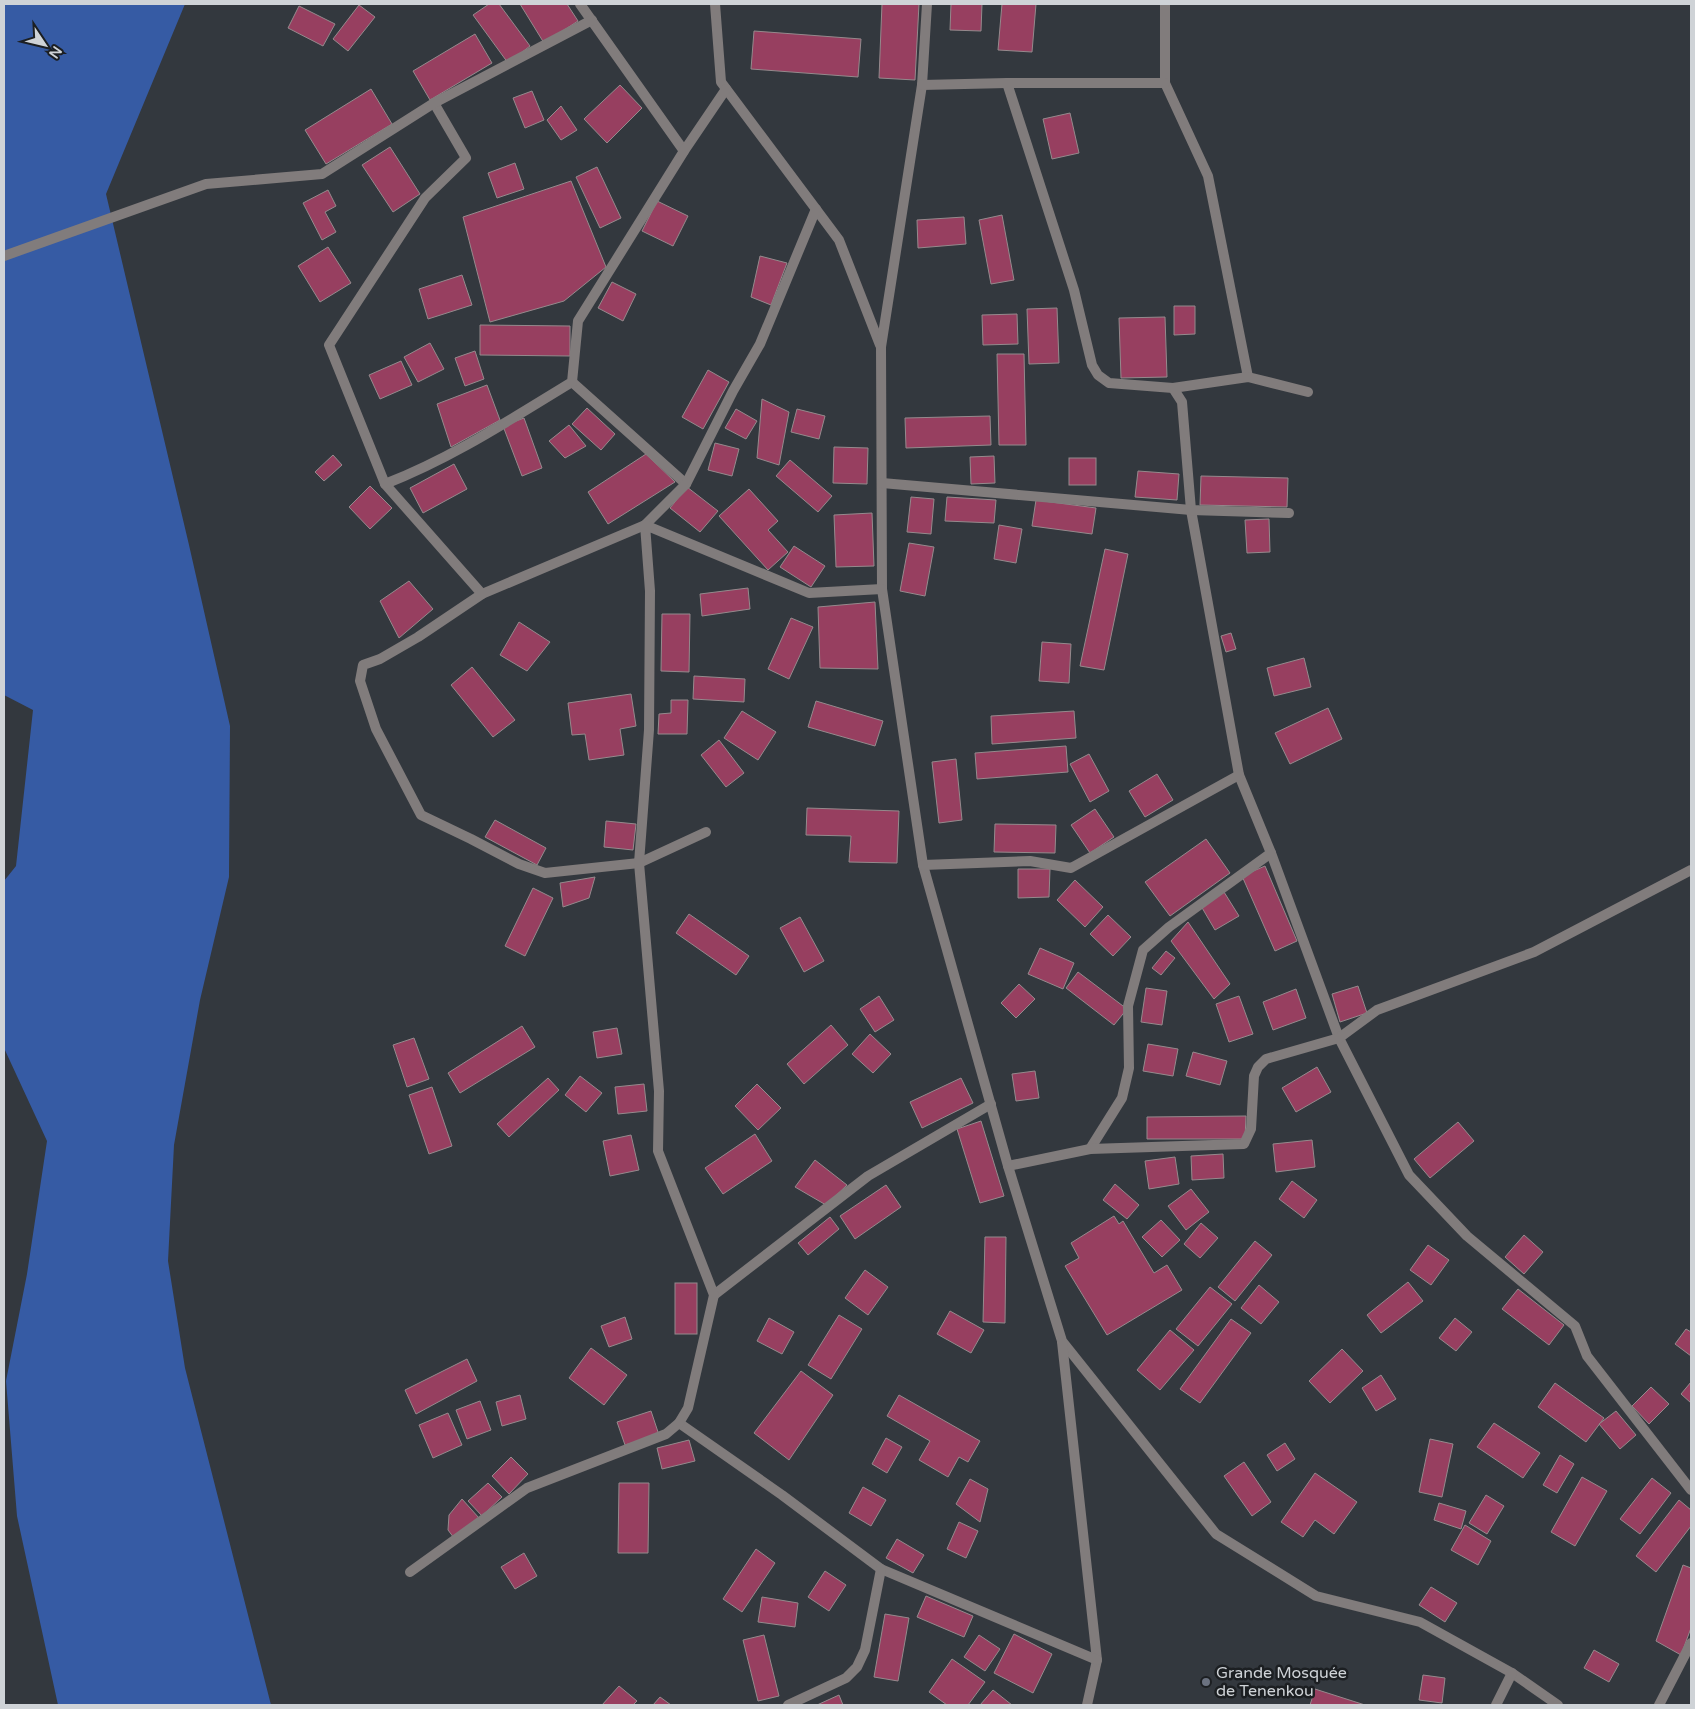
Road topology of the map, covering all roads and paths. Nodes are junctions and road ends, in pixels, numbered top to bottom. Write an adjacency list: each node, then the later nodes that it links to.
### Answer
1 (580, 4): 5 (street)
2 (715, 4): 9 (street)
3 (927, 4): 8 (street)
4 (1165, 4): 7 (street)
5 (592, 20): 10 (street); 11 (street)
6 (1007, 83): 7 (street); 8 (street); 17 (street)
7 (1165, 83): 15 (street)
8 (922, 85): 14 (street)
9 (726, 89): 11 (street); 12 (street)
10 (434, 103): 13 (street); 20 (street)
11 (684, 151): 16 (street)
12 (816, 209): 14 (street); 21 (street)
13 (4, 256)
14 (881, 347): 19 (street)
15 (1248, 377): 17 (street); 18 (street)
16 (572, 382): 20 (street); 21 (street)
17 (1173, 388): 22 (street)
18 (1308, 392)
19 (882, 483): 22 (street); 25 (street)
20 (386, 484): 26 (street)
21 (686, 484): 24 (street)
22 (1191, 510): 23 (street); 27 (street)
23 (1289, 513)
24 (645, 525): 25 (street); 26 (street); 30 (street)
25 (882, 589): 31 (street)
26 (482, 594): 30 (street)
27 (1239, 775): 29 (street); 31 (street)
28 (706, 832): 30 (street)
29 (1271, 853): 33 (street); 35 (street)
30 (639, 863): 37 (street)
31 (923, 864): 34 (street)
32 (1691, 870): 33 (street)
33 (1339, 1038): 35 (street); 40 (street)
34 (990, 1104): 36 (street); 37 (street)
35 (1090, 1149): 36 (street)
36 (1008, 1166): 38 (street)
37 (714, 1295): 39 (street)
38 (1062, 1341): 44 (street); 45 (street)
39 (679, 1423): 41 (street); 42 (street)
40 (1691, 1490)
41 (881, 1569): 44 (street); 46 (street)
42 (410, 1572)
43 (1691, 1643): 50 (street)
44 (1097, 1660): 47 (street)
45 (1512, 1673): 48 (street); 49 (street)
46 (788, 1705)
47 (1088, 1705)
48 (1496, 1705)
49 (1558, 1705)
50 (1659, 1705)

